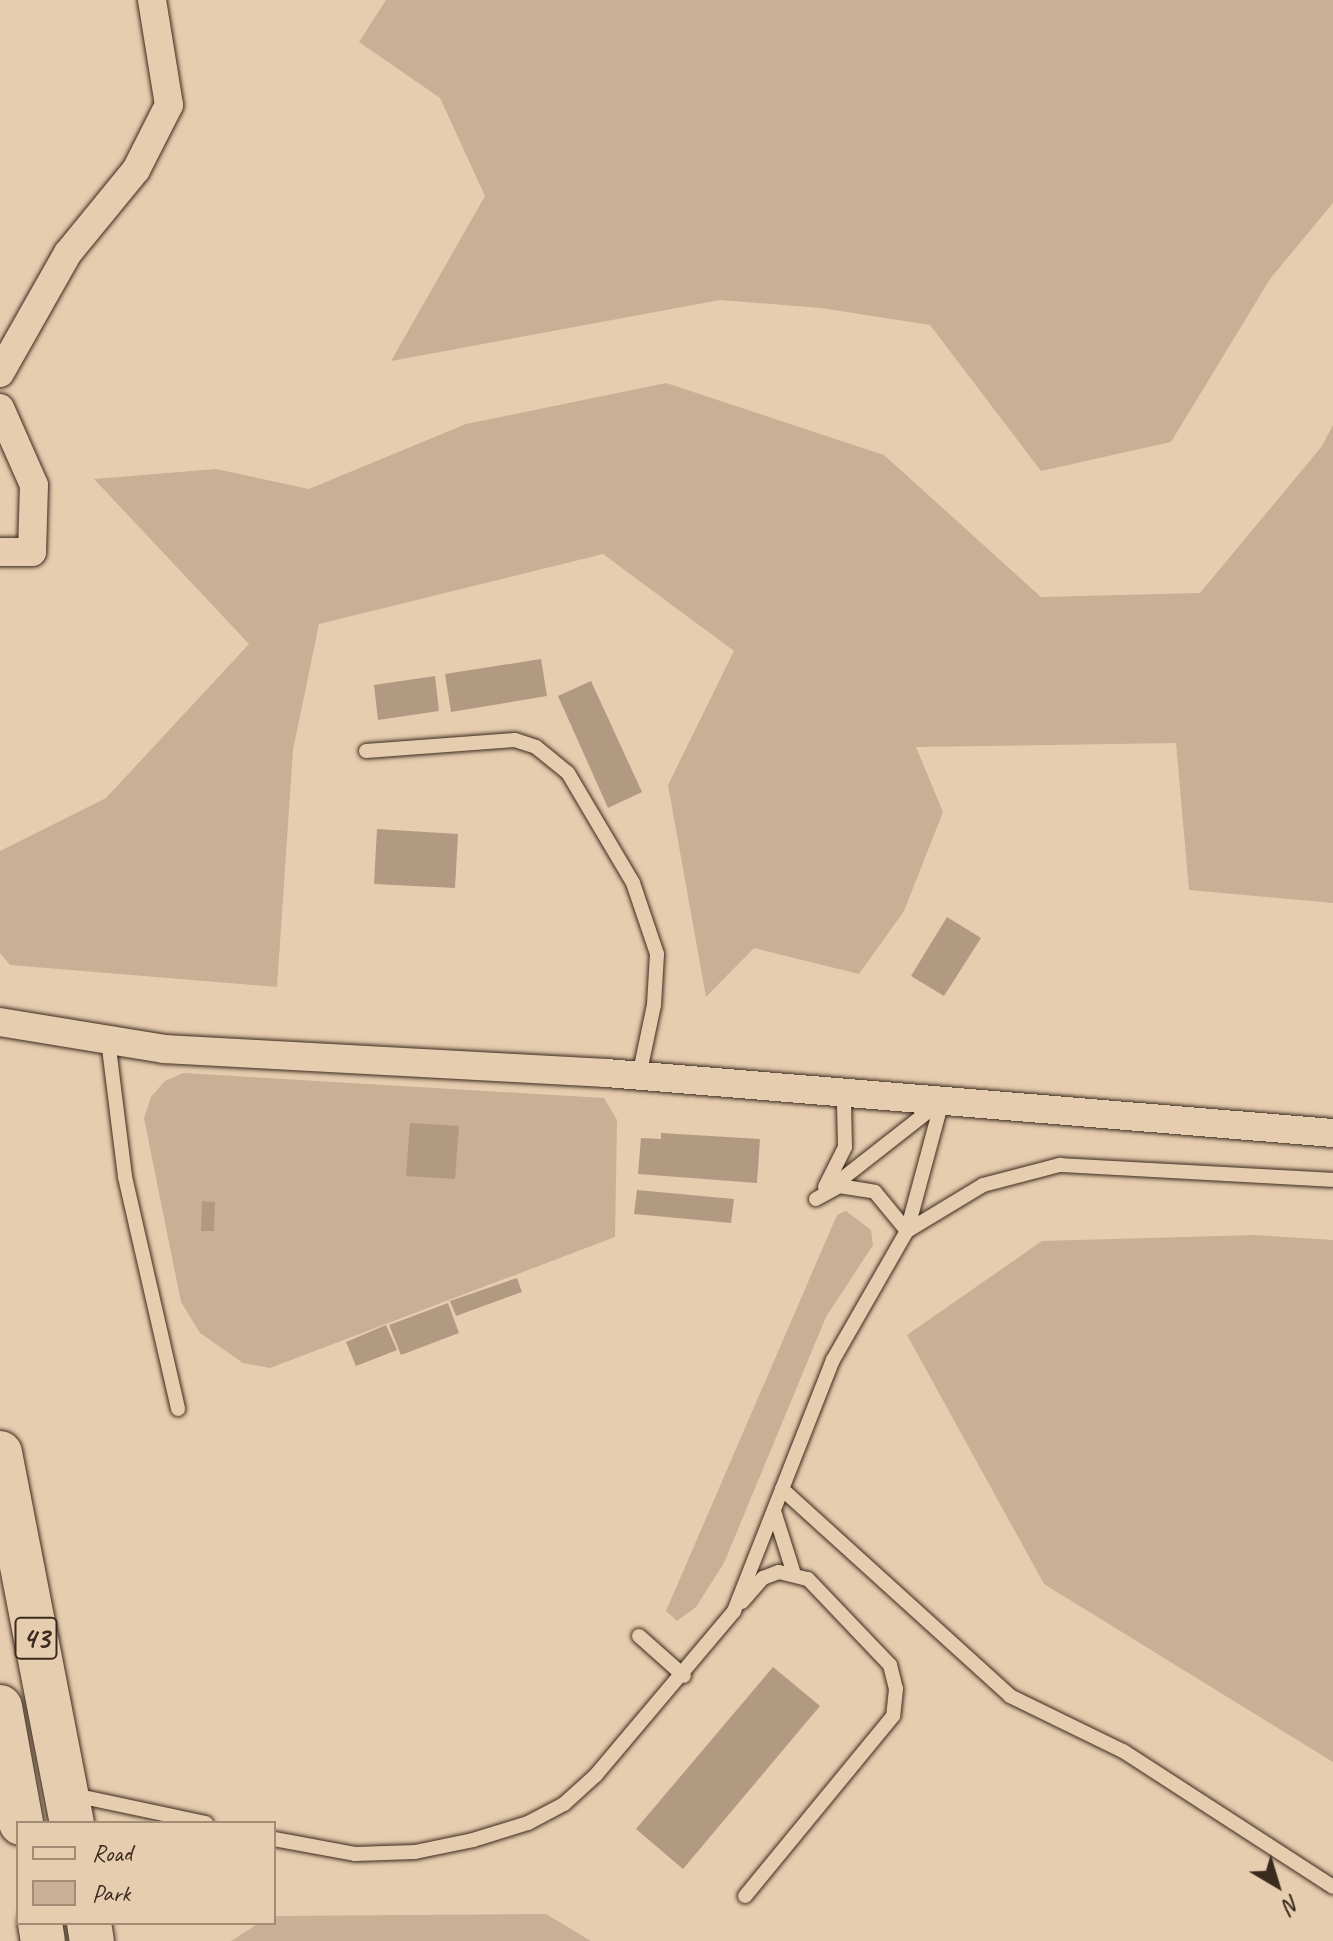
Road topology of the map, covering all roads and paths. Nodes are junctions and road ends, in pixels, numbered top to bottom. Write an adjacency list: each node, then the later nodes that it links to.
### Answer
1 (152, 0): 2 (street)
2 (0, 373)
3 (0, 408): 4 (street)
4 (0, 552)
5 (366, 751): 8 (lane)
6 (0, 1022): 7 (street)
7 (108, 1040): 8 (street); 15 (lane)
8 (639, 1076): 9 (street)
9 (835, 1092): 10 (street); 13 (lane)
10 (942, 1101): 11 (street); 13 (lane); 14 (lane)
11 (1333, 1133)
12 (1333, 1180): 14 (lane)
13 (816, 1199): 14 (lane)
14 (907, 1231): 17 (lane)
15 (178, 1409)
16 (0, 1453): 24 (main road, 43)
17 (782, 1489): 18 (lane); 28 (lane)
18 (774, 1510): 19 (lane); 20 (lane)
19 (793, 1571): 20 (lane); 29 (lane)
20 (734, 1611): 22 (lane)
21 (639, 1636): 22 (lane)
22 (684, 1676): 27 (lane)
23 (0, 1707): 25 (main road, 43)
24 (69, 1808): 26 (lane)
25 (21, 1821)
26 (188, 1821)
27 (276, 1839)
28 (1333, 1887)
29 (745, 1896)

